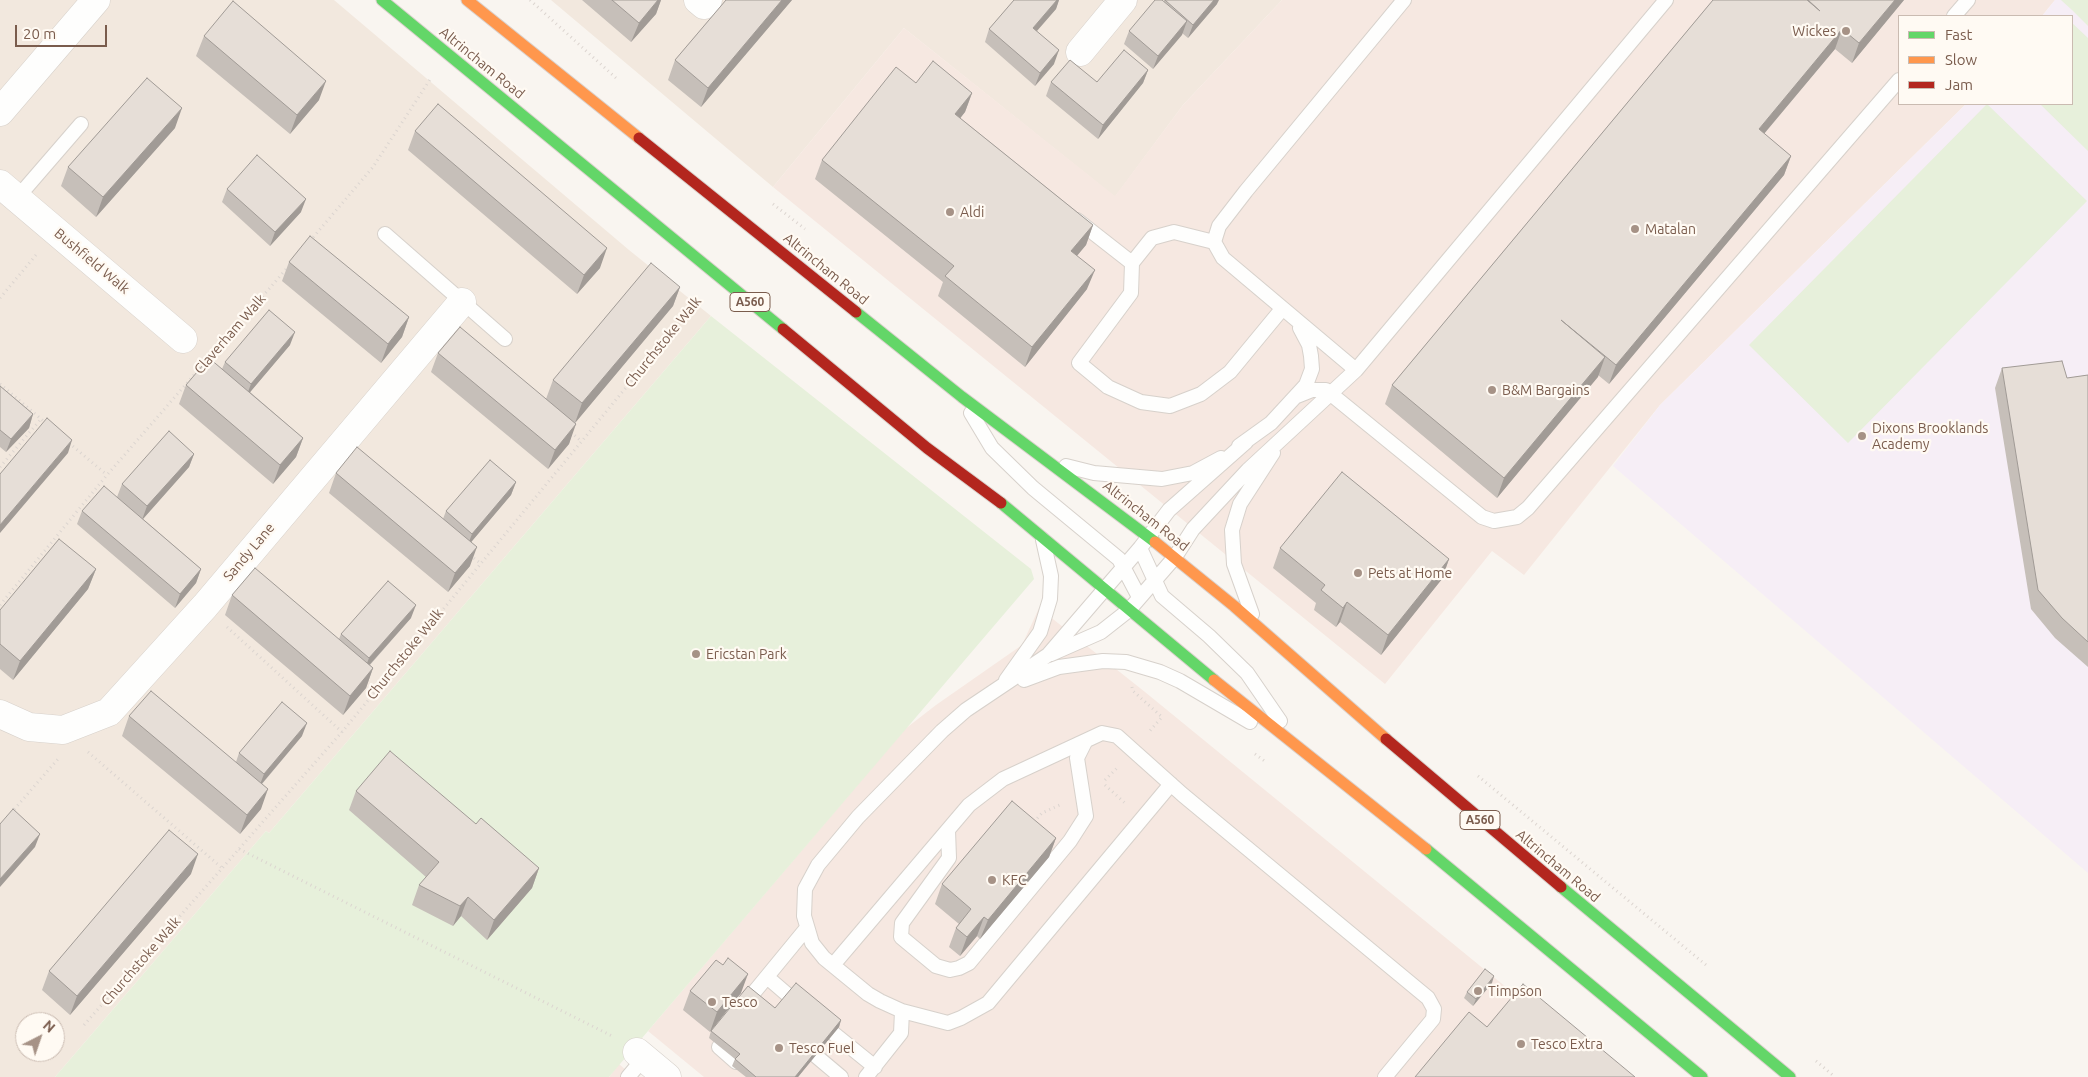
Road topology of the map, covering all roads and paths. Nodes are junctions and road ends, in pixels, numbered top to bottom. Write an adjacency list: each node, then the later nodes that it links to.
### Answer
1 (96, 0): 16 (street)
2 (382, 0): 13 (highway, Altrincham Road / A560)
3 (467, 0): 41 (highway, Altrincham Road / A560)
4 (530, 0): 15 (path)
5 (698, 0): 6 (street)
6 (708, 0)
7 (1123, 0): 12 (street)
8 (1404, 0): 24 (lane)
9 (1666, 0): 36 (lane)
10 (1968, 0): 11 (lane)
11 (1955, 15)
12 (1080, 52)
13 (447, 54): 25 (path); 28 (highway, Altrincham Road / A560)
14 (1898, 81): 39 (lane)
15 (621, 83)
16 (0, 112)
17 (81, 124): 18 (lane)
18 (8, 191): 21 (street, Bushfield Walk)
19 (766, 199): 23 (path)
20 (1065, 210): 27 (lane)
21 (56, 231): 29 (path); 33 (street, Bushfield Walk)
22 (385, 234): 30 (lane)
23 (812, 235)
24 (1214, 242): 27 (lane); 31 (lane)
25 (305, 246)
26 (293, 260): 35 (path, Claverham Walk)
27 (1132, 263): 31 (lane)
28 (718, 275): 47 (path, Churchstoke Walk); 53 (highway, Altrincham Road / A560)
29 (0, 298)
30 (462, 302): 34 (lane); 63 (street, Sandy Lane)
31 (1282, 309): 32 (lane)
32 (1296, 322): 36 (lane); 40 (lane)
33 (183, 339)
34 (505, 339)
35 (201, 367): 37 (path); 51 (path, Claverham Walk)
36 (1356, 370): 39 (lane)
37 (209, 373)
38 (0, 384): 42 (path)
39 (1331, 395): 40 (lane); 45 (lane)
40 (1297, 396): 48 (lane)
41 (962, 397): 49 (highway, Altrincham Road / A560); 58 (lane)
42 (41, 419): 43 (path); 50 (path)
43 (48, 425)
44 (568, 429): 47 (path)
45 (1284, 435): 56 (lane); 65 (lane)
46 (63, 438): 51 (path)
47 (582, 442): 57 (path, Churchstoke Walk)
48 (1246, 442): 49 (lane); 52 (lane)
49 (1053, 463): 52 (highway, Altrincham Road / A560)
50 (0, 468)
51 (107, 475): 62 (path, Claverham Walk)
52 (1148, 536): 54 (lane); 56 (highway, Altrincham Road / A560)
53 (1042, 537): 60 (highway, Altrincham Road / A560); 68 (lane)
54 (1140, 548): 58 (lane); 59 (lane)
55 (466, 551): 57 (path)
56 (1174, 557): 59 (lane); 65 (highway, Altrincham Road / A560)
57 (480, 563): 71 (path, Churchstoke Walk)
58 (1124, 567): 60 (lane); 61 (lane)
59 (1154, 580): 61 (lane); 74 (lane)
60 (1104, 590): 64 (highway, Altrincham Road / A560); 66 (lane)
61 (1139, 597): 64 (lane)
62 (0, 605)
63 (205, 606): 70 (street, Sandy Lane); 71 (path)
64 (1129, 610): 66 (lane); 74 (highway, Altrincham Road / A560)
65 (1258, 627): 101 (highway, Altrincham Road / A560)
66 (1048, 655): 68 (lane)
67 (1126, 662): 68 (lane); 72 (path); 74 (lane)
68 (999, 689): 84 (lane)
69 (0, 714): 70 (street, Sandy Lane)
70 (63, 730): 79 (path); 83 (path)
71 (342, 732): 82 (path, Churchstoke Walk)
72 (1144, 737)
73 (1085, 742): 76 (lane); 81 (lane); 81 (lane)
74 (1298, 746): 100 (highway, Altrincham Road / A560)
75 (1122, 763): 78 (path)
76 (1171, 784): 89 (lane); 99 (lane)
77 (1070, 801): 80 (path)
78 (1129, 806)
79 (7, 817)
80 (1029, 828)
81 (948, 830): 85 (lane)
82 (239, 848): 83 (path, Churchstoke Walk); 94 (path)
83 (222, 868): 90 (path, Churchstoke Walk)
84 (806, 929): 85 (lane); 86 (lane)
85 (833, 965): 89 (lane)
86 (766, 977): 87 (lane); 88 (lane)
87 (751, 996)
88 (789, 996)
89 (902, 1011): 96 (lane)
90 (84, 1025)
91 (833, 1033): 96 (lane)
92 (719, 1047): 95 (lane)
93 (816, 1056): 98 (lane)
94 (636, 1062): 97 (street)
95 (736, 1062)
96 (870, 1072)
97 (667, 1077)
98 (841, 1077)
99 (1385, 1077)
100 (1702, 1077)
101 (1790, 1077)

